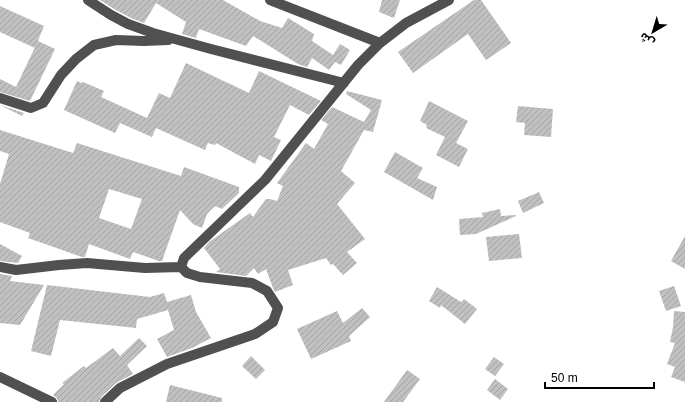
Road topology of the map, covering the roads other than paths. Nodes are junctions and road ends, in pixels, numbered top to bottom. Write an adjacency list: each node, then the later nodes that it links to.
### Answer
1 (88, 0): 4 (street)
2 (270, 0): 5 (street)
3 (449, 0): 5 (street)
4 (177, 39): 6 (street); 7 (street)
5 (380, 43): 6 (street)
6 (344, 83): 9 (street)
7 (0, 98)
8 (0, 267): 9 (street)
9 (181, 267): 12 (street)
10 (0, 377): 11 (street)
11 (52, 402)
12 (105, 402)

